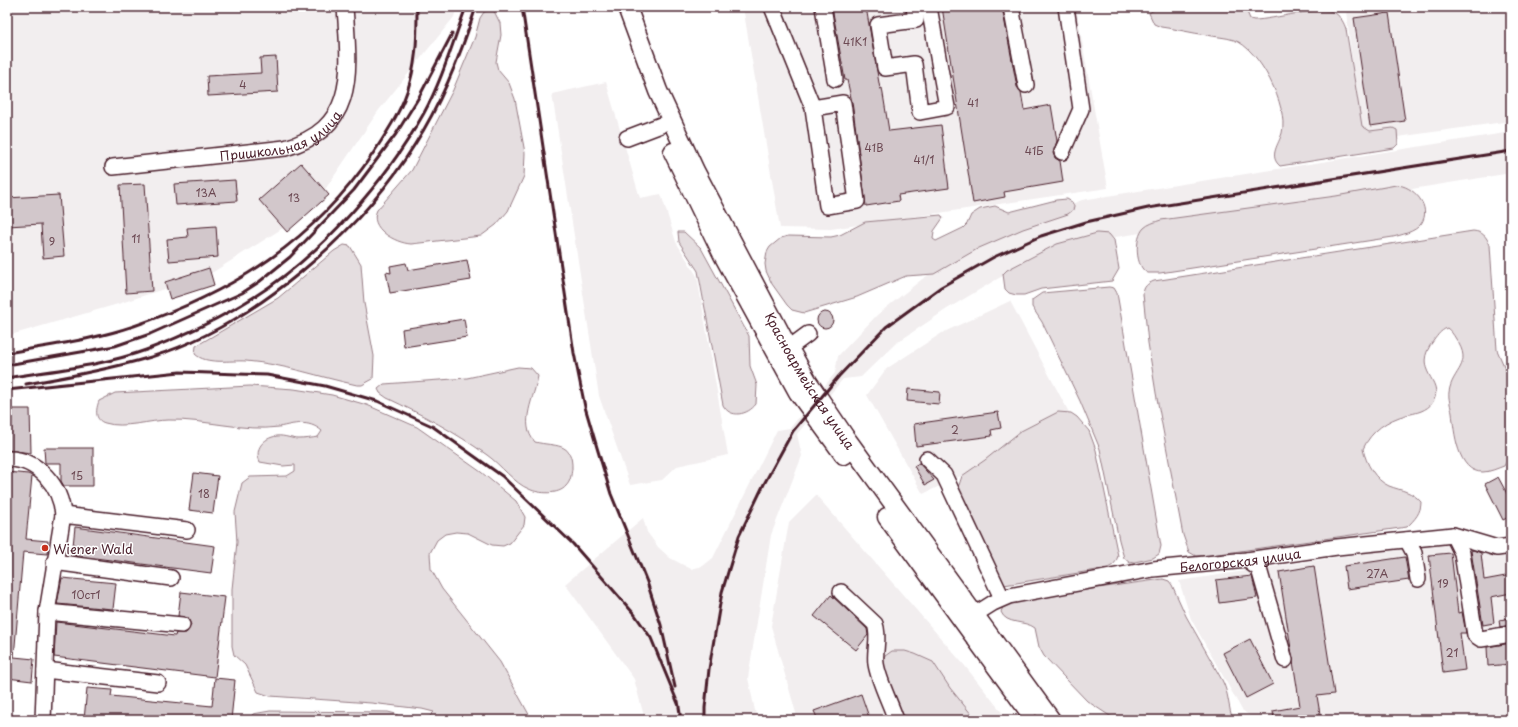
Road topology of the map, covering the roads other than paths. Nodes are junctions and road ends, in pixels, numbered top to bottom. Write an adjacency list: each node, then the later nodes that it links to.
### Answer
1 (345, 7): 16 (street, Пришкольная улица)
2 (615, 7): 13 (main road, Красноармейская улица)
3 (627, 7): 18 (main road, Красноармейская улица)
4 (772, 7): 12 (street)
5 (823, 7): 10 (street)
6 (929, 7): 9 (street)
7 (1011, 7): 11 (street)
8 (1066, 7): 15 (street)
9 (918, 8)
10 (835, 79)
11 (1026, 85)
12 (813, 108): 12 (street)
13 (661, 125): 14 (street); 41 (main road, Красноармейская улица)
14 (627, 138)
15 (1062, 152)
16 (113, 167)
17 (808, 334): 18 (street)
18 (789, 348): 33 (main road, Красноармейская улица)
19 (7, 459): 21 (street)
20 (927, 459): 31 (street)
21 (63, 515): 22 (street); 27 (street)
22 (186, 530)
23 (1453, 535): 24 (street, Белогорская улица); 25 (street, Белогорская улица); 35 (street)
24 (1407, 540): 26 (street, Белогорская улица); 29 (street)
25 (1511, 546)
26 (1247, 560): 31 (street, Белогорская улица); 36 (street)
27 (54, 562): 28 (street); 32 (street)
28 (171, 578)
29 (1418, 579)
30 (841, 592): 40 (street)
31 (1002, 598): 33 (street, Белогорская улица)
32 (47, 612): 34 (street); 37 (street)
33 (974, 615): 42 (main road, Красноармейская улица)
34 (182, 625)
35 (1511, 634)
36 (1285, 660)
37 (45, 670): 38 (street); 39 (street)
38 (158, 683)
39 (43, 720)
40 (896, 720)
41 (1035, 720)
42 (1051, 720)

